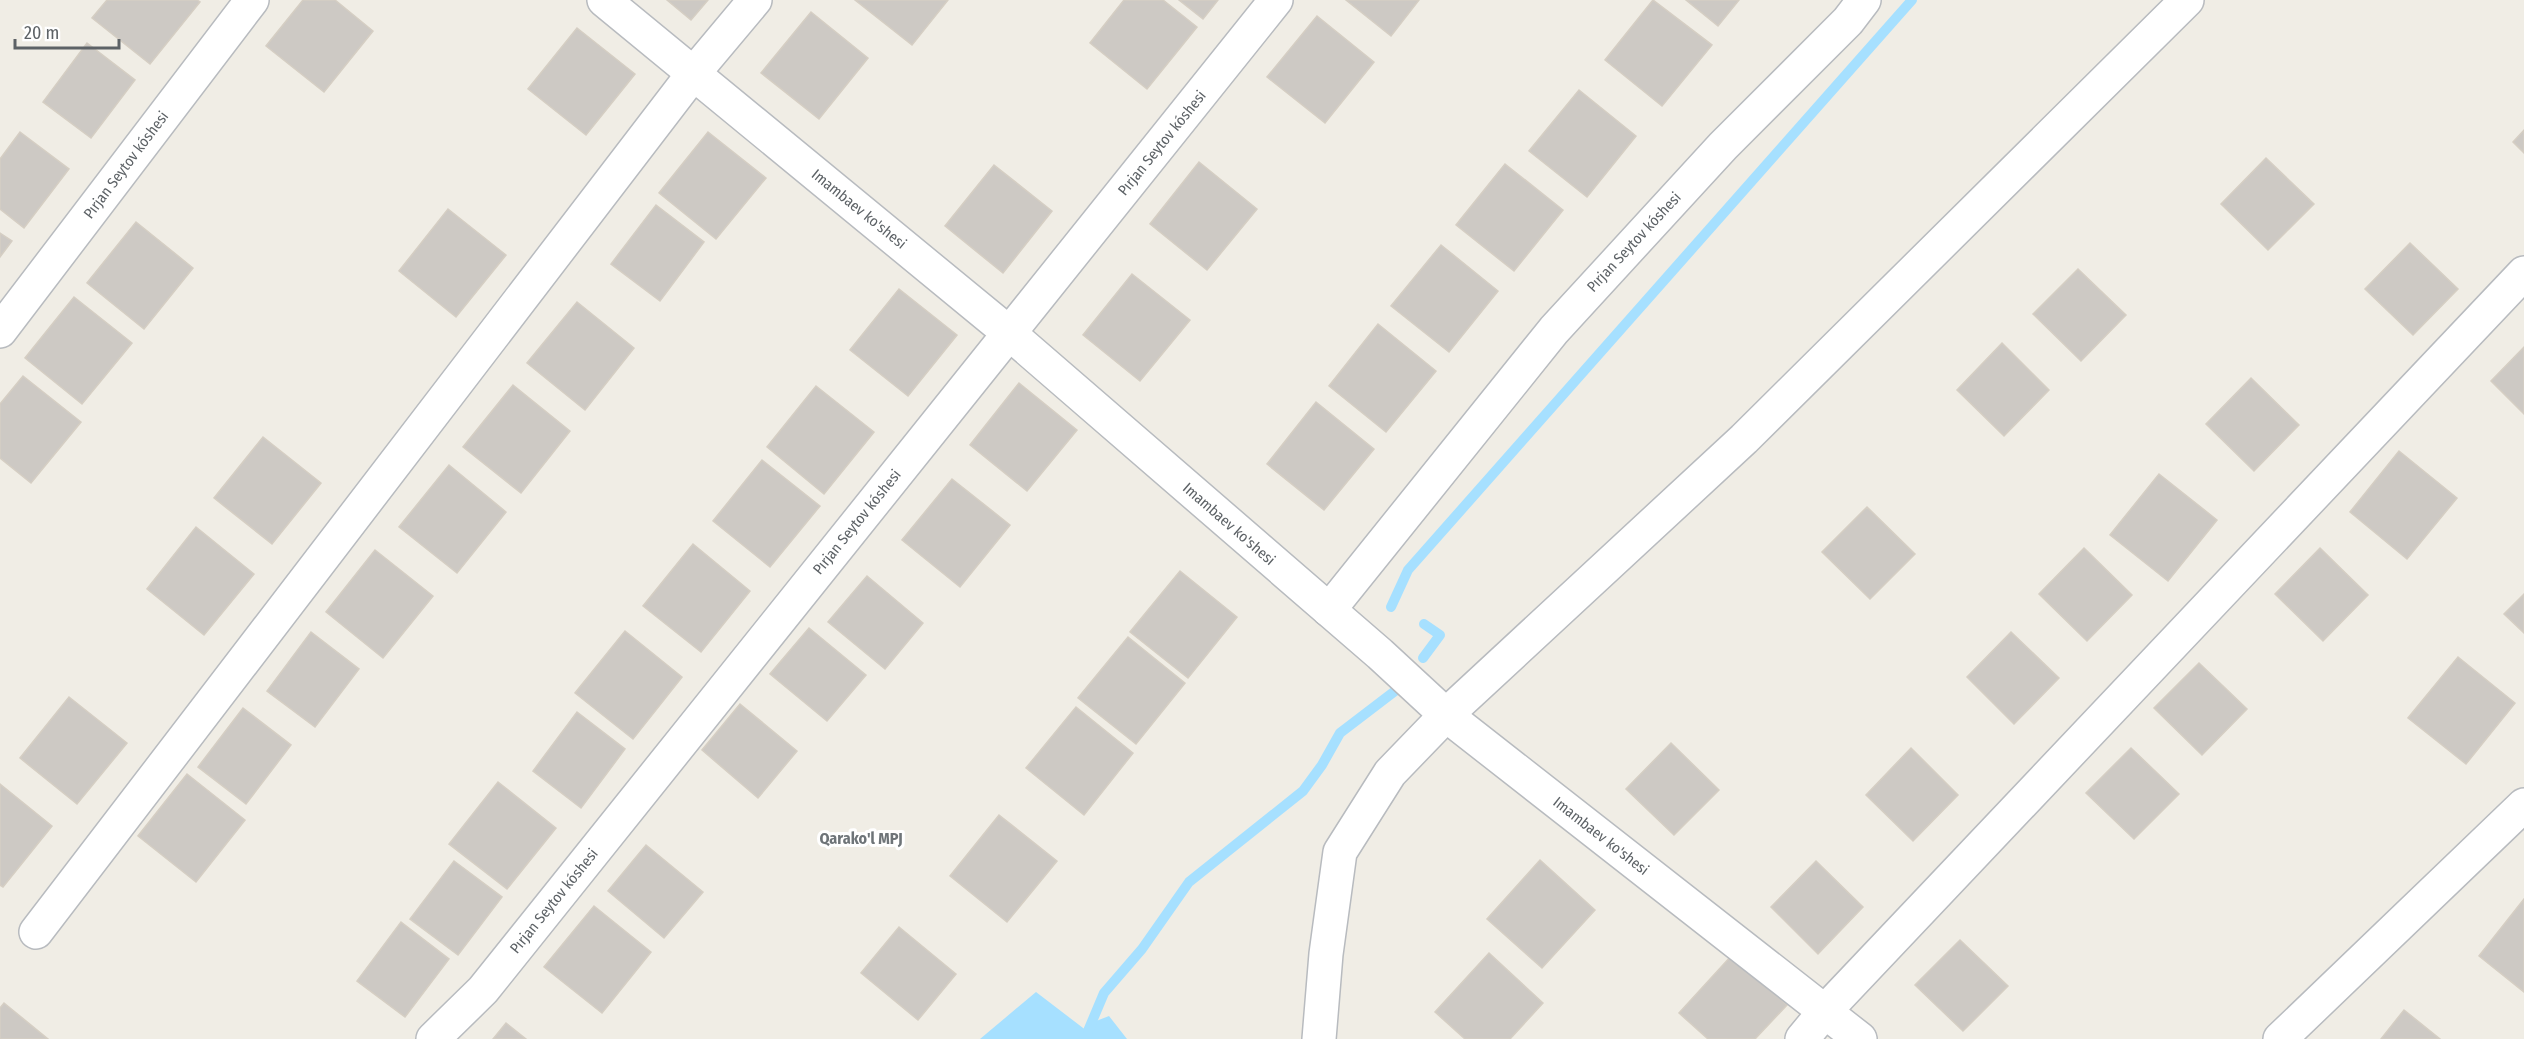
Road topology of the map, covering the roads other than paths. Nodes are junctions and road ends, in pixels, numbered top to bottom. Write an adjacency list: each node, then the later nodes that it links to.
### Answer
1 (252, 0): 9 (street, Pırjan Seytov kóshesi)
2 (604, 0): 7 (street, Imambaev ko'shesi)
3 (754, 0): 7 (street)
4 (1276, 0): 10 (street, Pırjan Seytov kóshesi)
5 (1864, 0): 11 (street, Pırjan Seytov kóshesi)
6 (2187, 0): 12 (street)
7 (693, 74): 10 (street, Imambaev ko'shesi); 14 (street)
8 (2524, 273): 15 (street)
9 (0, 331)
10 (1009, 333): 11 (street, Imambaev ko'shesi); 16 (street, Pırjan Seytov kóshesi)
11 (1329, 610): 12 (street, Imambaev ko'shesi)
12 (1446, 716): 15 (street, Imambaev ko'shesi); 17 (street)
13 (2524, 805): 20 (street)
14 (36, 932)
15 (1826, 1010): 18 (street); 19 (street, Imambaev ko'shesi)
16 (433, 1039)
17 (1319, 1039)
18 (1802, 1039)
19 (1860, 1039)
20 (2280, 1039)

